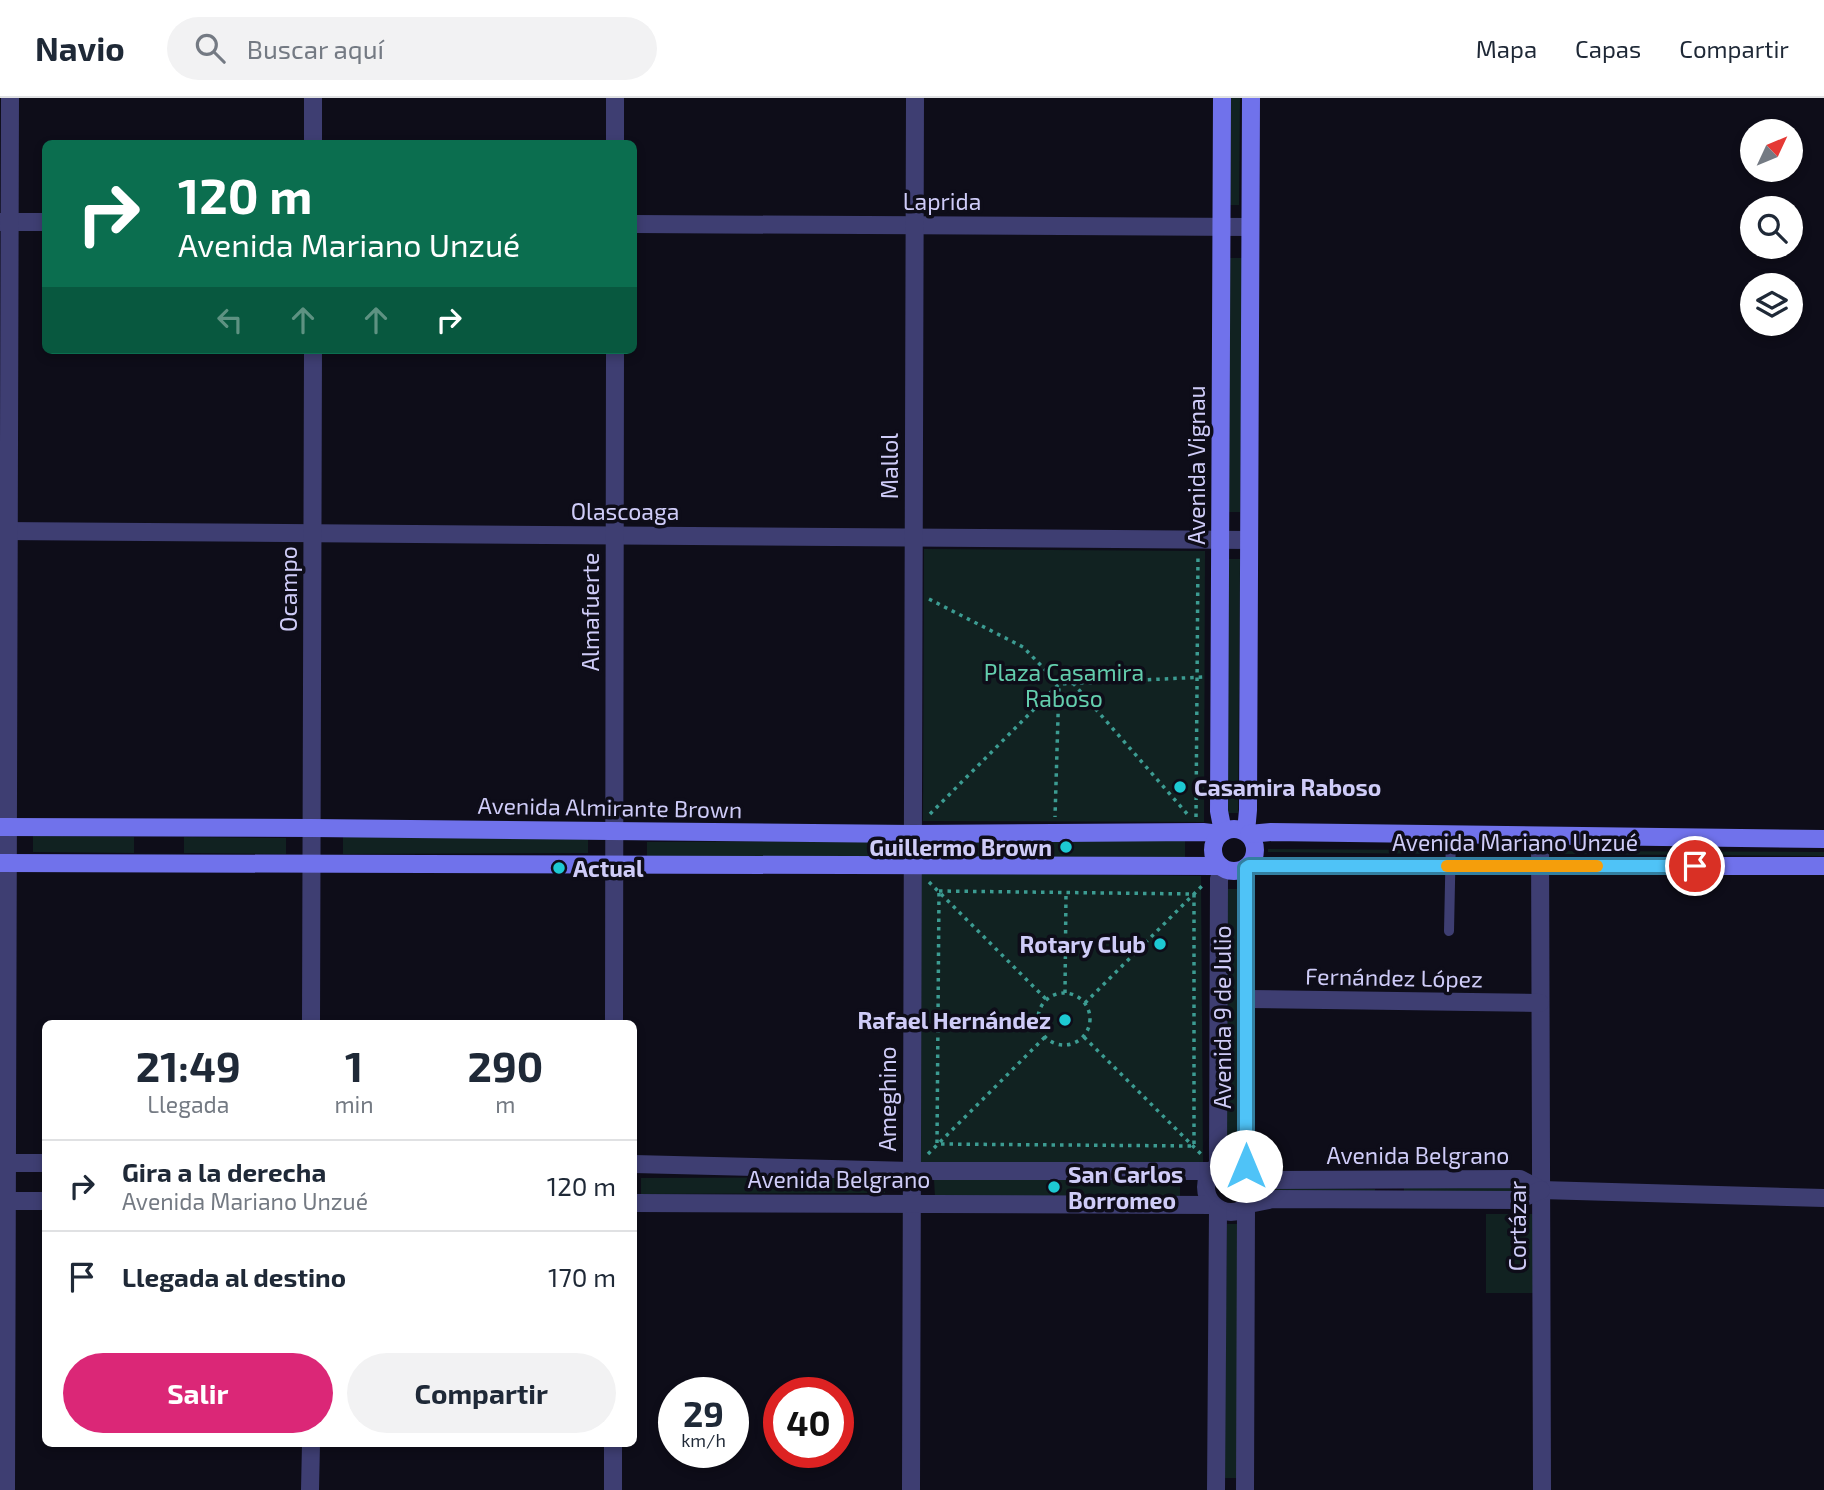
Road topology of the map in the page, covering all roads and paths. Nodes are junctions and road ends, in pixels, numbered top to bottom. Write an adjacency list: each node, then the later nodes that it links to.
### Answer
1 (10, 98): 9 (street)
2 (313, 98): 7 (street)
3 (615, 98): 8 (street)
4 (915, 98): 12 (street, Mallol)
5 (1222, 98): 13 (main road, Avenida Vignau)
6 (1251, 98): 14 (main road)
7 (313, 140)
8 (615, 140)
9 (5, 222): 10 (street); 17 (street)
10 (42, 222)
11 (637, 225): 12 (street, Laprida)
12 (915, 226): 13 (street, Laprida); 20 (street, Mallol)
13 (1222, 227): 14 (street, Laprida); 22 (main road, Avenida Vignau)
14 (1250, 227): 23 (main road)
15 (313, 354): 18 (street, Ocampo)
16 (615, 354): 19 (street, Almafuerte)
17 (4, 531): 18 (street, Olascoaga); 29 (street)
18 (312, 533): 19 (street, Olascoaga); 30 (street, Ocampo)
19 (614, 535): 20 (street, Olascoaga); 31 (street, Almafuerte)
20 (914, 537): 21 (street, Olascoaga); 24 (street, Mallol)
21 (1198, 539): 22 (street, Olascoaga); 26 (path)
22 (1221, 540): 23 (street, Olascoaga); 25 (main road, Avenida Vignau)
23 (1249, 540): 34 (main road)
24 (914, 591): 28 (path); 35 (street, Mallol)
25 (1220, 676): 26 (path); 33 (main road, Avenida Vignau)
26 (1197, 677): 27 (path); 27 (path)
27 (1073, 683): 28 (path)
28 (1059, 684): 32 (path); 35 (path)
29 (4, 827): 30 (main road, Avenida Almirante Brown); 39 (street)
30 (312, 828): 31 (main road, Avenida Almirante Brown); 40 (street, Ocampo)
31 (614, 831): 35 (main road, Avenida Almirante Brown); 41 (street, Almafuerte)
32 (1055, 833): 33 (main road, Avenida Almirante Brown); 35 (main road, Avenida Almirante Brown)
33 (1221, 833): 34 (main road); 45 (main road)
34 (1248, 833): 36 (main road, Avenida Mariano Unzué); 46 (main road)
35 (913, 834): 42 (street, Ameghino)
36 (1451, 835): 37 (main road, Avenida Mariano Unzué); 43 (lane)
37 (1541, 836): 38 (main road, Avenida Mariano Unzué); 47 (street, Cortázar)
38 (1824, 839)
39 (4, 863): 40 (main road); 63 (street)
40 (312, 863): 41 (main road); 57 (street, Ocampo)
41 (614, 864): 42 (main road); 58 (street, Almafuerte)
42 (913, 865): 45 (main road); 48 (path); 68 (street, Ameghino)
43 (1450, 866): 46 (main road, Avenida Mariano Unzué); 47 (main road, Avenida Mariano Unzué); 51 (lane)
44 (1824, 866): 47 (main road, Avenida Mariano Unzué)
45 (1221, 867): 46 (main road); 50 (path); 66 (street, Avenida 9 de Julio)
46 (1247, 867): 54 (street, Avenida 9 de Julio)
47 (1540, 867): 56 (street, Cortázar)
48 (939, 891): 49 (path); 53 (path); 61 (path)
49 (1066, 892): 50 (path); 52 (path)
50 (1195, 894): 55 (path); 62 (path)
51 (1449, 931)
52 (1065, 993): 53 (path); 55 (path)
53 (1046, 999): 59 (path)
54 (1247, 999): 56 (street, Fernández López); 67 (street, Avenida 9 de Julio)
55 (1085, 1003): 60 (path)
56 (1541, 1003): 70 (street, Cortázar)
57 (312, 1020)
58 (614, 1020)
59 (1045, 1037): 60 (path); 61 (path)
60 (1084, 1037): 62 (path)
61 (937, 1144): 62 (path); 68 (path)
62 (1194, 1146): 66 (path)
63 (3, 1163): 64 (street); 73 (street)
64 (42, 1163)
65 (637, 1164): 68 (street, Avenida Belgrano)
66 (1214, 1168): 67 (street); 68 (street, Avenida Belgrano); 78 (street)
67 (1249, 1170): 69 (street, Avenida Belgrano); 77 (street)
68 (912, 1171): 76 (street, Ameghino)
69 (1390, 1179): 70 (street, Avenida Belgrano); 72 (street)
70 (1541, 1190): 71 (street); 72 (street, Avenida Belgrano); 87 (street, Cortázar)
71 (1824, 1198)
72 (1390, 1199): 77 (street, Avenida Belgrano)
73 (3, 1201): 74 (street); 81 (street)
74 (42, 1201)
75 (637, 1203): 76 (street, Avenida Belgrano)
76 (912, 1204): 78 (street, Avenida Belgrano); 84 (street, Ameghino)
77 (1247, 1206): 78 (street); 86 (street)
78 (1215, 1207): 85 (street)
79 (311, 1447): 82 (street)
80 (613, 1447): 83 (street)
81 (6, 1490)
82 (310, 1490)
83 (613, 1490)
84 (911, 1490)
85 (1216, 1490)
86 (1245, 1490)
87 (1542, 1490)

